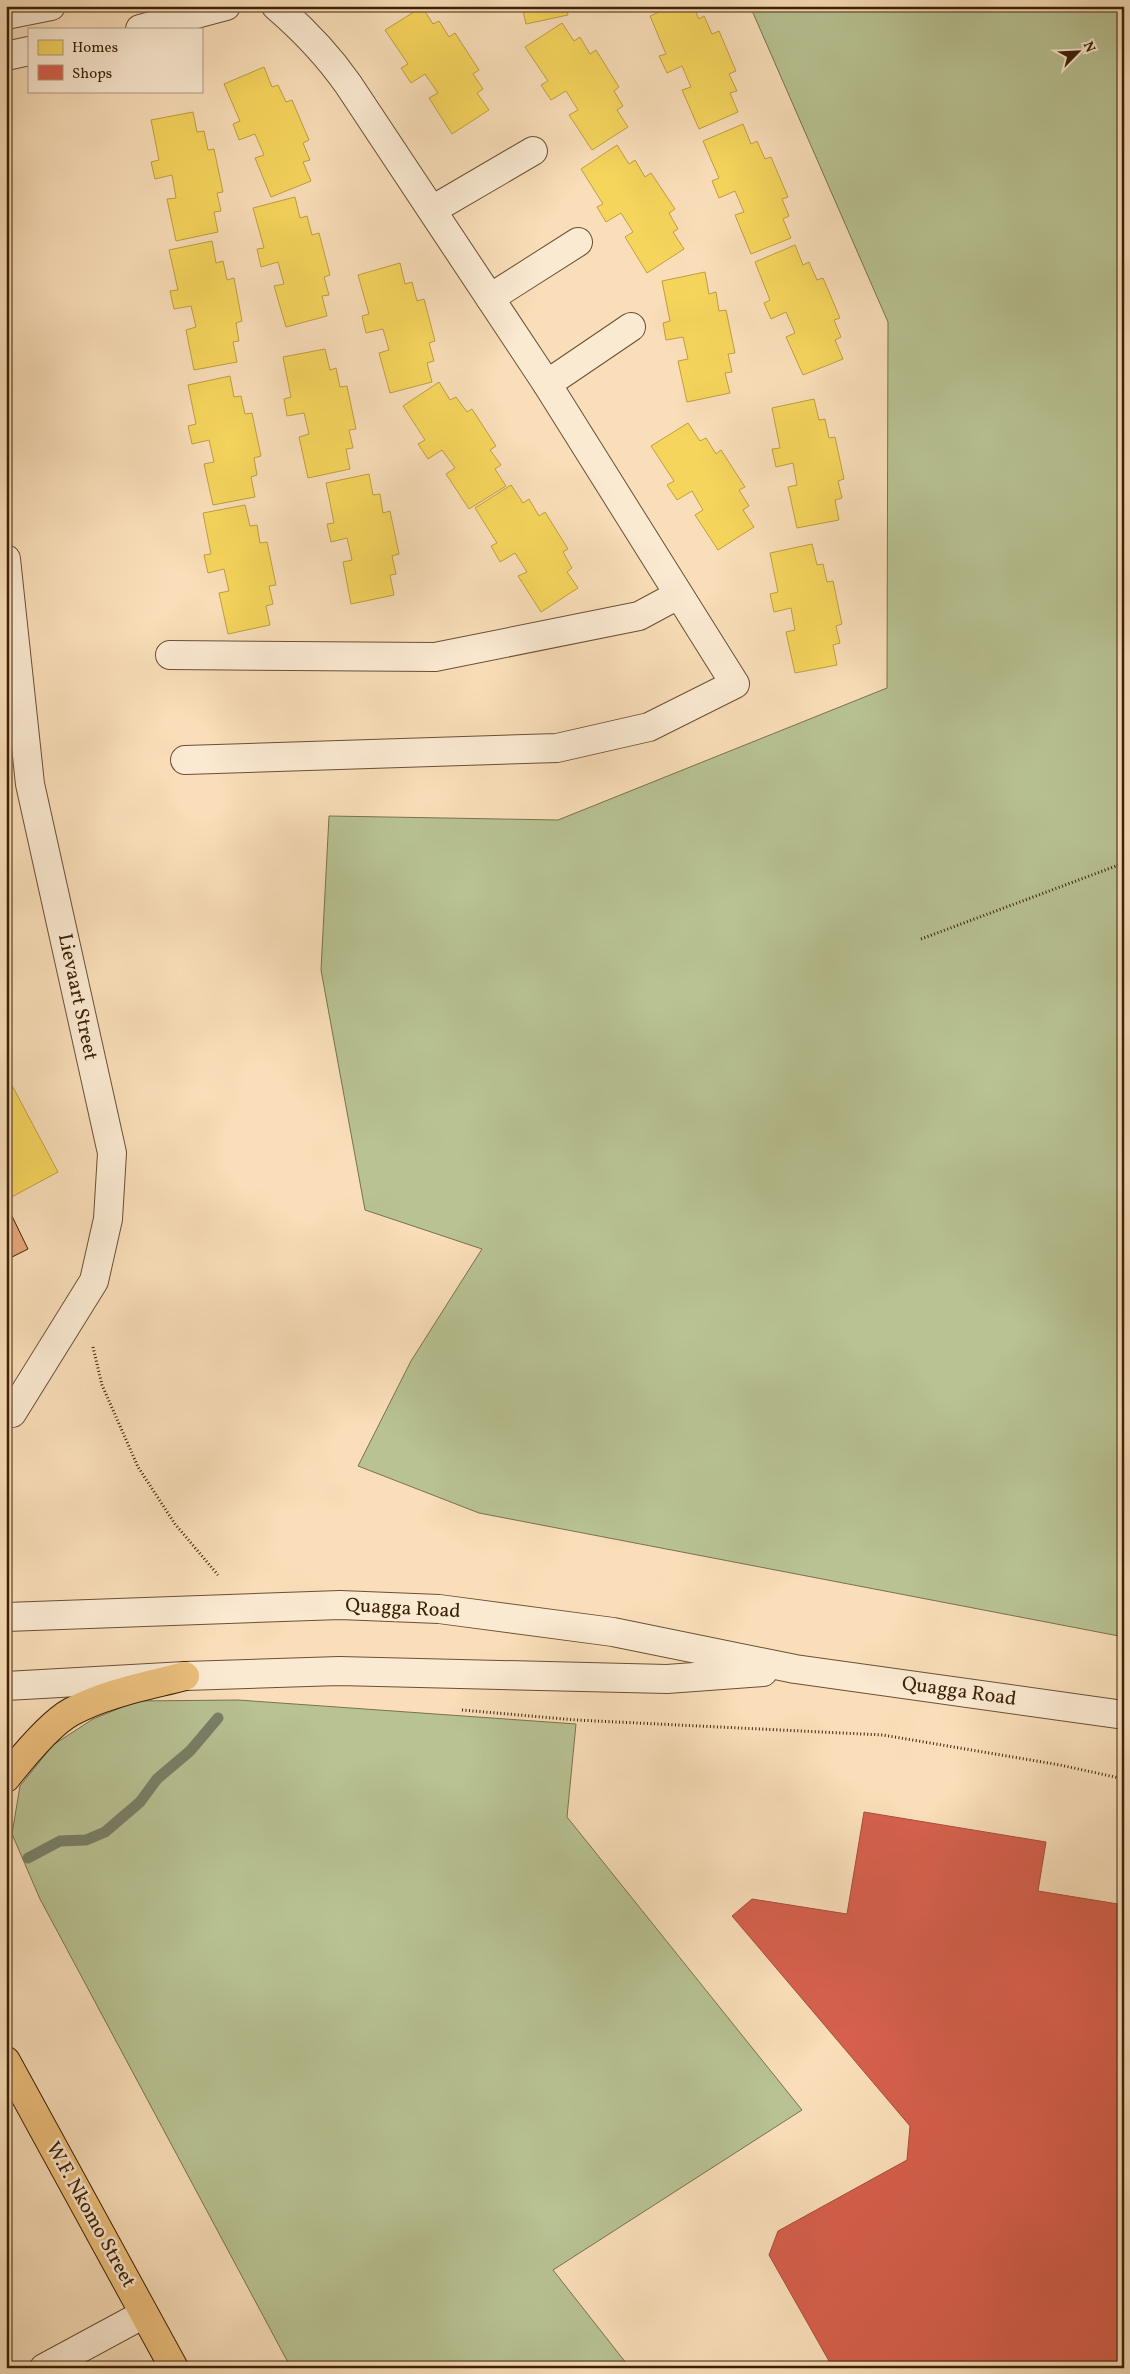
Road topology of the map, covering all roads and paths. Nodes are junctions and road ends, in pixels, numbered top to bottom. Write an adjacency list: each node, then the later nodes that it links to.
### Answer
1 (51, 6): 4 (street)
2 (226, 6): 5 (street)
3 (276, 6): 9 (street)
4 (6, 15)
5 (144, 28)
6 (28, 51): 7 (street)
7 (6, 56)
8 (533, 151): 9 (street)
9 (432, 210): 11 (street)
10 (578, 242): 11 (street)
11 (490, 298): 13 (street)
12 (631, 328): 13 (street)
13 (547, 384): 15 (street)
14 (6, 559): 21 (street, Lievaart Street)
15 (678, 595): 16 (street); 17 (street)
16 (170, 655)
17 (185, 760)
18 (1124, 863): 19 (path)
19 (921, 939)
20 (93, 1339): 22 (path)
21 (12, 1413)
22 (247, 1608): 23 (street, Quagga Road); 24 (street, Quagga Road)
23 (6, 1617)
24 (795, 1669): 25 (street, Quagga Road); 28 (street, Quagga Road)
25 (185, 1676): 26 (street, Quagga Road); 29 (main road)
26 (6, 1686)
27 (459, 1710): 30 (path)
28 (1124, 1715)
29 (6, 1778)
30 (1124, 1779)
31 (6, 2038): 33 (main road)
32 (6, 2061): 33 (main road, W.F. Nkomo Street)
33 (33, 2112): 34 (main road, W.F. Nkomo Street)
34 (144, 2314): 35 (street); 36 (main road, W.F. Nkomo Street)
35 (44, 2368)
36 (174, 2368)

